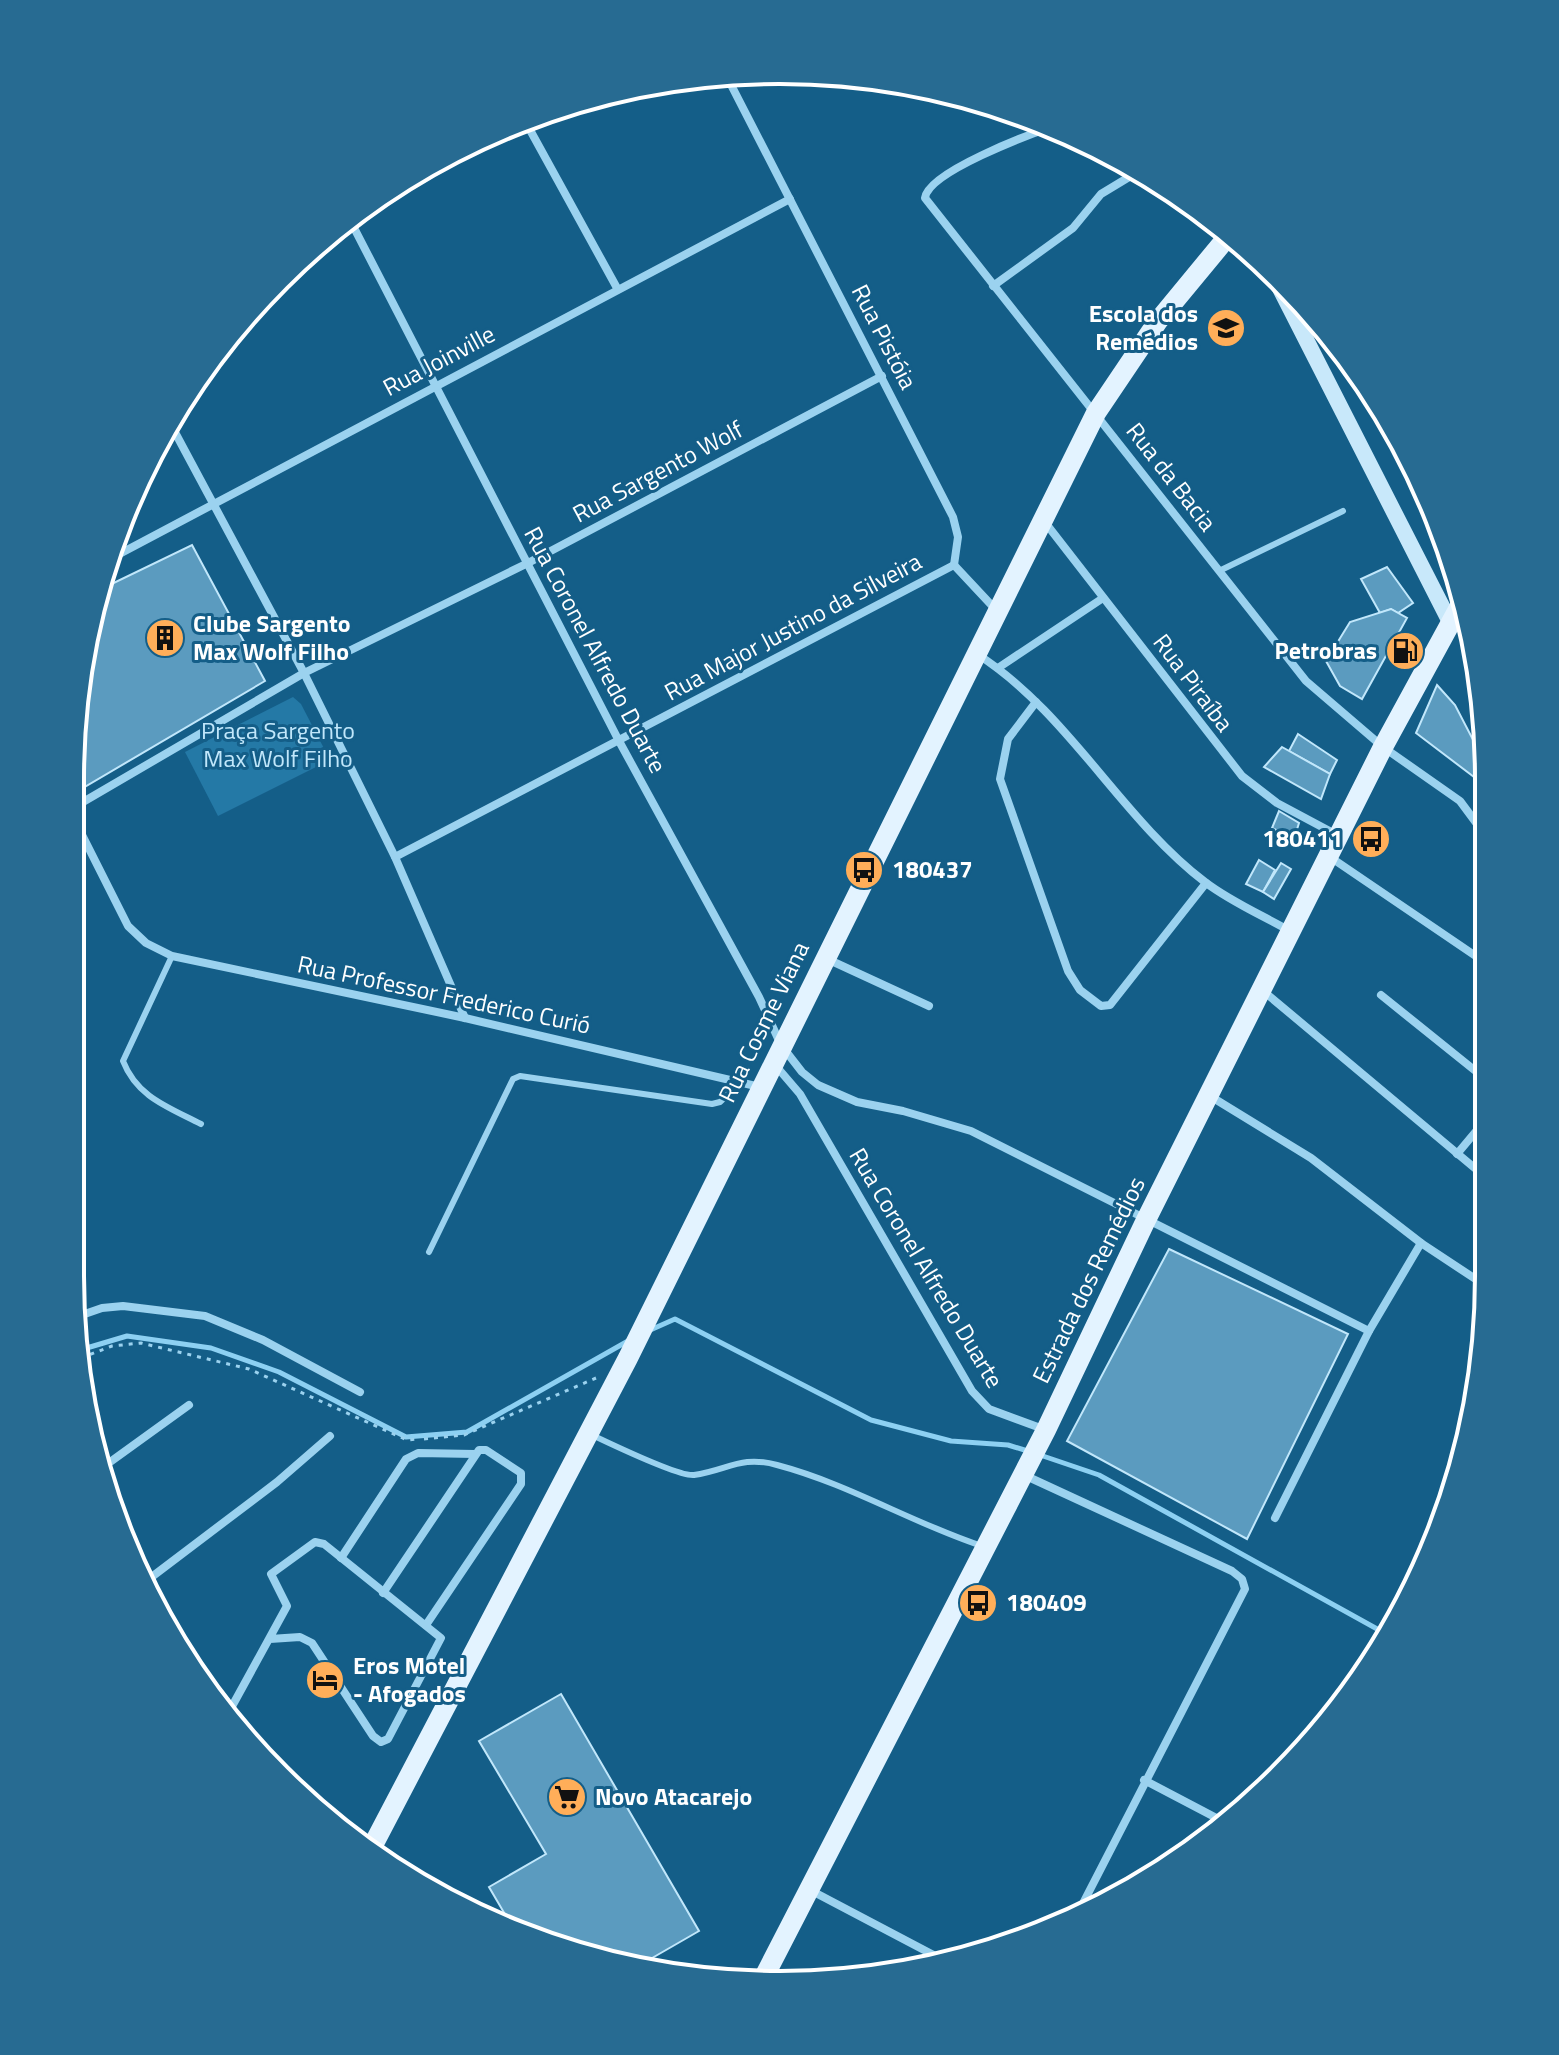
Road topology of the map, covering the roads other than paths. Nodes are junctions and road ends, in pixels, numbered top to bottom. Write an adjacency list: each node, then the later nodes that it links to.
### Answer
1 (731, 85): 5 (street, Rua Pistóia)
2 (530, 131): 9 (street)
3 (1036, 133): 8 (street, Rua da Bacia)
4 (1128, 178): 8 (street)
5 (790, 199): 9 (street, Rua Joinville); 11 (street, Rua Pistóia)
6 (355, 229): 12 (street, Rua Coronel Alfredo Duarte)
7 (1222, 244): 13 (main road, Rua Cosme Viana)
8 (993, 286): 13 (street, Rua da Bacia)
9 (617, 288): 12 (street, Rua Joinville)
10 (1293, 311): 23 (main road)
11 (882, 376): 19 (street, Rua Sargento Wolf); 20 (street, Rua Pistóia)
12 (435, 386): 15 (street, Rua Joinville); 19 (street, Rua Coronel Alfredo Duarte)
13 (1096, 413): 17 (main road, Rua Cosme Viana); 21 (street, Rua da Bacia)
14 (176, 434): 15 (street)
15 (211, 505): 18 (street, Rua Joinville); 28 (street)
16 (1343, 511): 21 (lane)
17 (1044, 521): 22 (street, Rua Piraíba); 24 (main road, Rua Cosme Viana)
18 (124, 552)
19 (528, 563): 28 (street, Rua Sargento Wolf); 30 (street, Rua Coronel Alfredo Duarte)
20 (954, 565): 24 (street); 30 (street, Rua Major Justino da Silveira)
21 (1219, 571): 31 (street, Rua da Bacia)
22 (1103, 598): 27 (street); 34 (street, Rua Piraíba)
23 (1453, 609)
24 (998, 612): 26 (main road, Rua Cosme Viana)
25 (1454, 613): 31 (main road, Estrada dos Remédios)
26 (977, 654): 27 (street); 42 (main road, Rua Cosme Viana)
27 (998, 668): 29 (street)
28 (304, 673): 32 (street, Rua Sargento Wolf); 37 (street)
29 (1036, 702): 38 (street); 38 (street)
30 (619, 741): 37 (street, Rua Major Justino da Silveira); 47 (street, Rua Coronel Alfredo Duarte)
31 (1383, 747): 33 (street, Rua da Bacia); 34 (main road, Estrada dos Remédios)
32 (84, 803)
33 (1475, 821)
34 (1340, 836): 36 (main road, Estrada dos Remédios)
35 (84, 837): 40 (street, Rua Professor Frederico Curió)
36 (1330, 856): 39 (main road, Estrada dos Remédios); 41 (street)
37 (395, 857): 46 (street)
38 (1206, 883): 39 (street)
39 (1290, 931): 43 (main road, Estrada dos Remédios)
40 (172, 956): 46 (street, Rua Professor Frederico Curió); 51 (lane)
41 (1475, 956)
42 (825, 958): 45 (street); 47 (main road, Rua Cosme Viana)
43 (1262, 990): 50 (main road, Estrada dos Remédios); 53 (street)
44 (1381, 995): 48 (street)
45 (929, 1006)
46 (465, 1018): 49 (street, Rua Professor Frederico Curió)
47 (777, 1053): 49 (main road, Rua Cosme Viana); 55 (street, Rua Coronel Alfredo Duarte); 65 (street, Rua Coronel Alfredo Duarte)
48 (1475, 1071)
49 (751, 1085): 57 (lane); 63 (main road, Rua Cosme Viana)
50 (1209, 1096): 55 (main road, Estrada dos Remédios); 56 (street)
51 (201, 1124)
52 (1475, 1133): 53 (street)
53 (1457, 1154): 54 (street)
54 (1475, 1169)
55 (1146, 1220): 60 (street); 65 (main road, Estrada dos Remédios)
56 (1421, 1243): 58 (street); 60 (street)
57 (429, 1252)
58 (1475, 1279)
59 (85, 1314): 61 (street)
60 (1369, 1331): 69 (street)
61 (360, 1392)
62 (189, 1405): 67 (street)
63 (589, 1433): 70 (lane); 79 (main road, Rua Cosme Viana)
64 (330, 1436): 72 (street)
65 (1043, 1436): 68 (main road, Estrada dos Remédios)
66 (475, 1454): 71 (street); 73 (street); 74 (street)
67 (110, 1462)
68 (1024, 1473): 70 (main road, Estrada dos Remédios); 77 (street)
69 (1275, 1518)
70 (986, 1548): 80 (main road, Estrada dos Remédios)
71 (341, 1558): 73 (street); 75 (street)
72 (153, 1576)
73 (383, 1593): 74 (street)
74 (426, 1625): 75 (street)
75 (270, 1639): 76 (street)
76 (233, 1705)
77 (1144, 1780): 78 (street); 81 (street)
78 (1215, 1817)
79 (375, 1841)
80 (810, 1890): 82 (street); 83 (main road, Estrada dos Remédios)
81 (1084, 1900)
82 (929, 1954)
83 (767, 1971)

